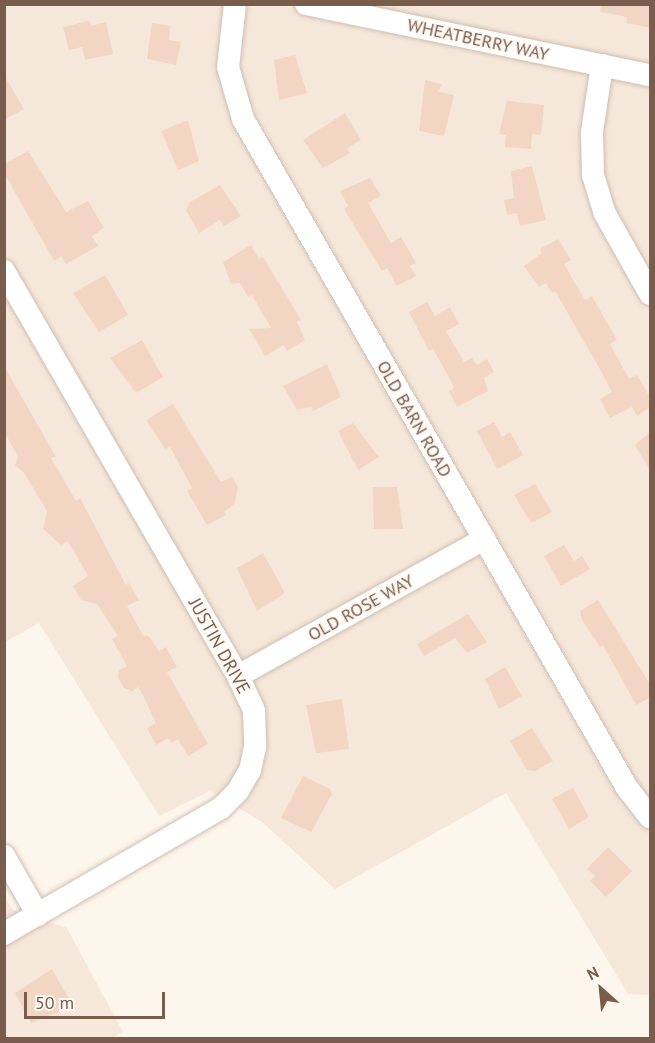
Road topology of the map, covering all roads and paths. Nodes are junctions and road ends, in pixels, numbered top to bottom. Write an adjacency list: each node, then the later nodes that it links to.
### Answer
1 (235, 4): 7 (street, OLD BARN ROAD)
2 (306, 4): 3 (street, WHEATBERRY WAY)
3 (602, 65): 4 (street, WHEATBERRY WAY); 6 (street)
4 (651, 75)
5 (4, 271): 8 (street, JUSTIN DRIVE)
6 (651, 294)
7 (484, 539): 8 (street, OLD ROSE WAY); 9 (street, OLD BARN ROAD)
8 (238, 676): 11 (street, JUSTIN DRIVE)
9 (651, 817)
10 (4, 856): 11 (street)
11 (38, 915): 12 (street, JUSTIN DRIVE)
12 (4, 934)

